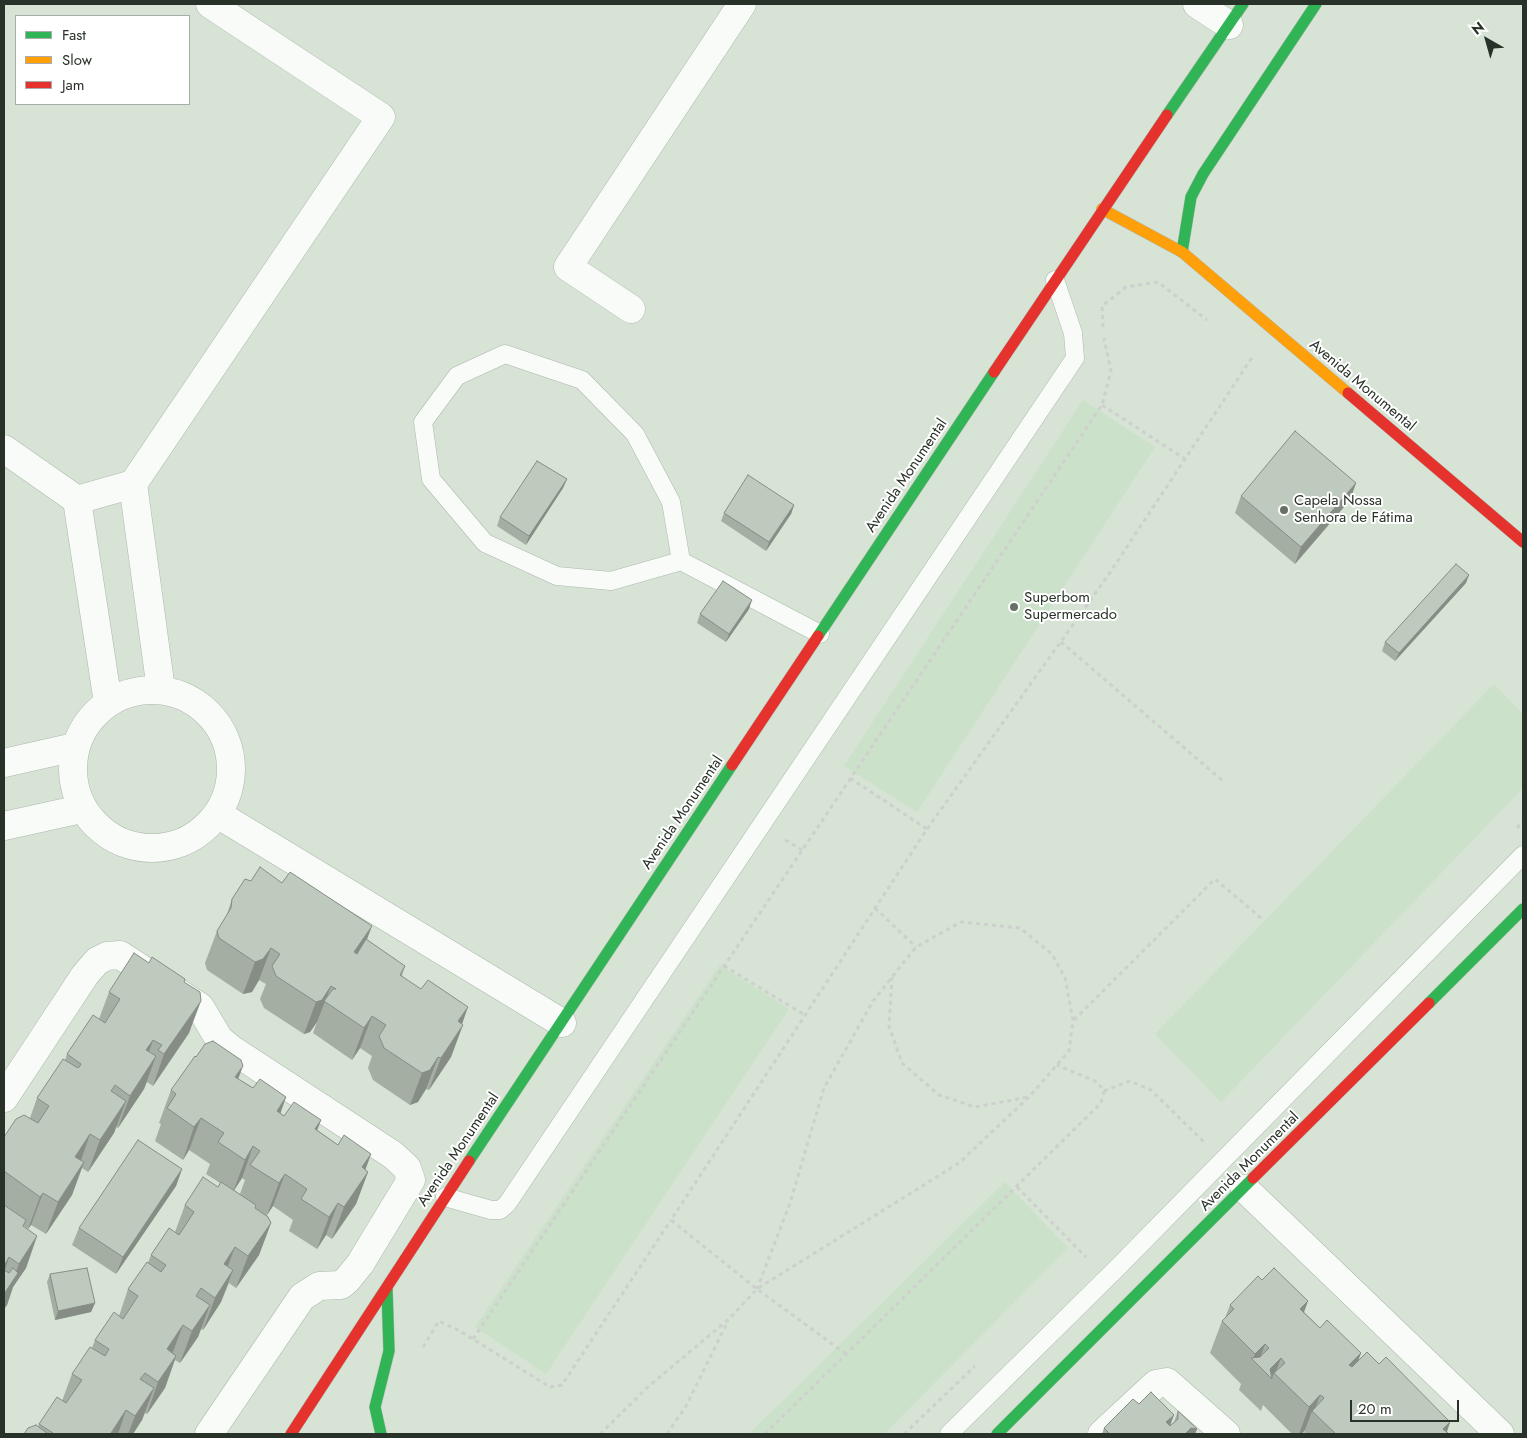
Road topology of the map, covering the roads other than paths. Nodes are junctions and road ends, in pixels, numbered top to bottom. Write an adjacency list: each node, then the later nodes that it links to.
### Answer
1 (210, 4): 11 (street)
2 (742, 4): 9 (street)
3 (1197, 4): 5 (street)
4 (1316, 4): 7 (street)
5 (1236, 14): 6 (street, Avenida Monumental)
6 (1102, 209): 7 (street, Avenida Monumental); 8 (street, Avenida Monumental)
7 (1182, 252): 13 (street, Avenida Monumental)
8 (1055, 280): 15 (street, Avenida Monumental); 28 (lane)
9 (631, 309)
10 (4, 449): 12 (street)
11 (133, 484): 12 (street); 16 (street)
12 (77, 500): 17 (street)
13 (1523, 542)
14 (681, 561): 14 (lane); 15 (lane)
15 (820, 634): 25 (street, Avenida Monumental)
16 (161, 690): 17 (street); 21 (street)
17 (108, 703): 18 (street)
18 (75, 747): 19 (street); 20 (street)
19 (4, 763)
20 (82, 808): 21 (street); 22 (street)
21 (219, 816): 25 (street)
22 (4, 826)
23 (1523, 855): 33 (lane)
24 (1523, 909): 27 (street, Avenida Monumental)
25 (562, 1023): 28 (street, Avenida Monumental)
26 (4, 1098): 30 (street)
27 (1245, 1189): 34 (street, Avenida Monumental); 37 (street)
28 (446, 1197): 29 (street, Avenida Monumental)
29 (387, 1289): 31 (street, Avenida Monumental); 32 (street)
30 (209, 1434)
31 (291, 1434)
32 (380, 1434)
33 (949, 1434)
34 (997, 1434)
35 (1102, 1434): 36 (street)
36 (1226, 1434)
37 (1500, 1434)

